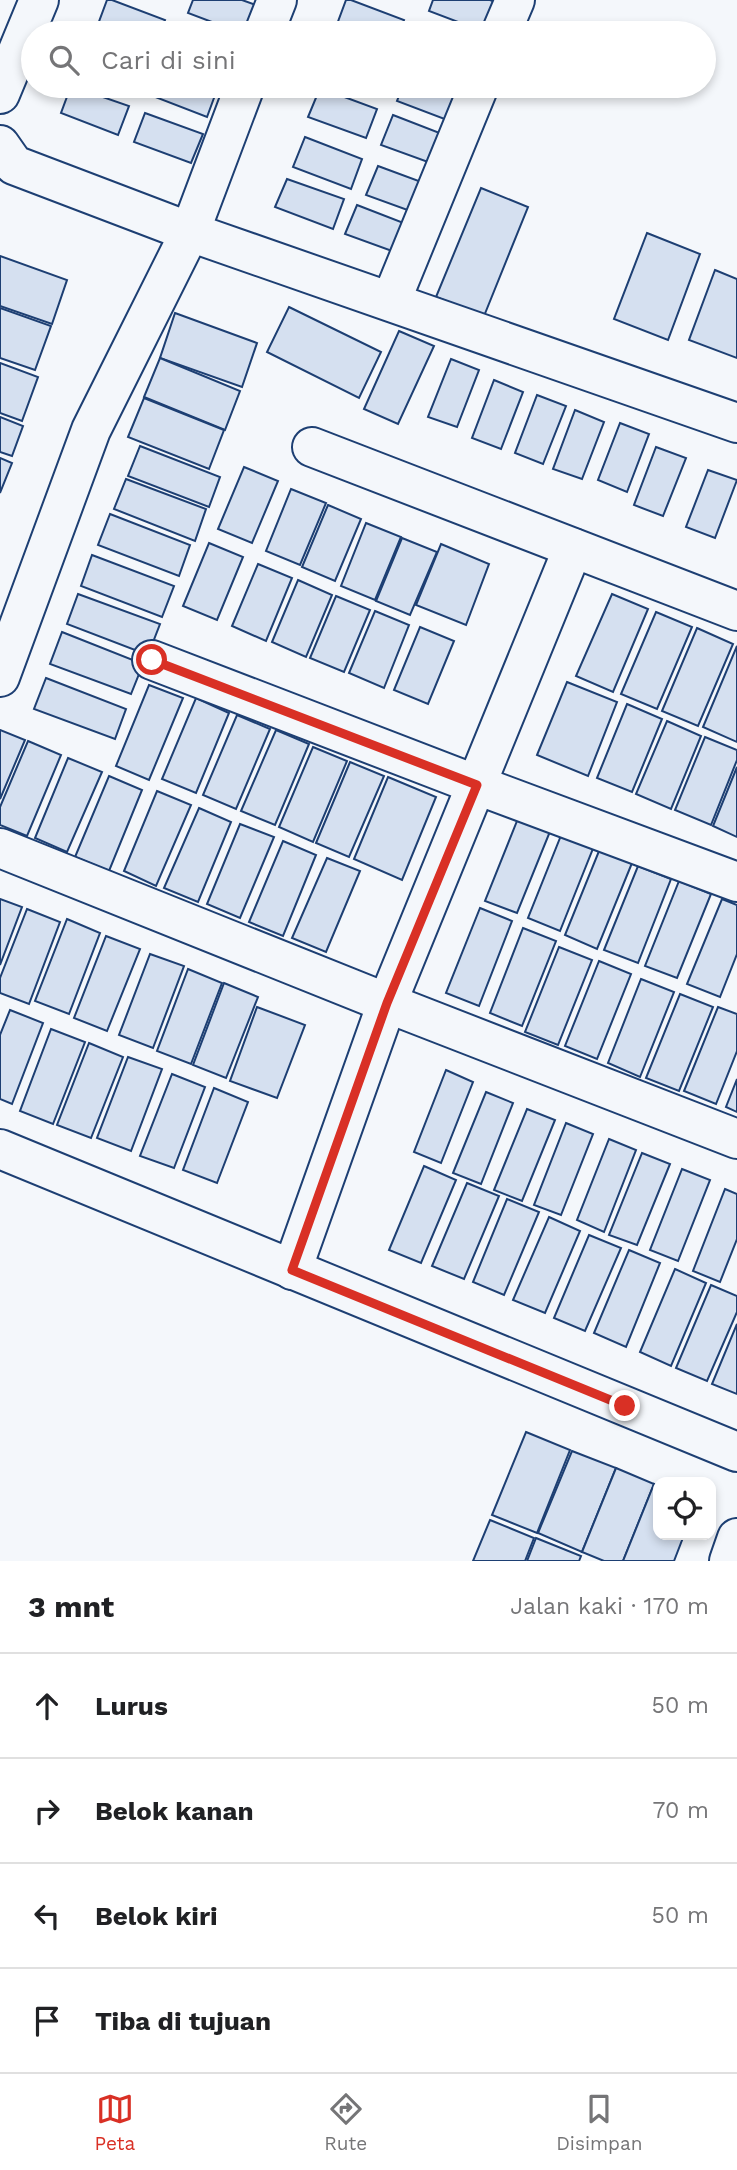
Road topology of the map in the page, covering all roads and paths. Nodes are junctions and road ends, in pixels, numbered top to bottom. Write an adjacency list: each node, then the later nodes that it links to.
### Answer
1 (38, 0): 4 (street)
2 (277, 0): 5 (street)
3 (515, 0): 6 (street)
4 (30, 21)
5 (269, 21)
6 (506, 21)
7 (21, 42): 8 (street)
8 (0, 94)
9 (240, 98): 12 (street)
10 (475, 98): 13 (street)
11 (0, 145): 12 (street)
12 (190, 232): 13 (street); 19 (street)
13 (391, 301): 14 (street)
14 (737, 423)
15 (312, 447): 16 (street)
16 (573, 548): 17 (street); 20 (street)
17 (737, 611)
18 (152, 660): 20 (street)
19 (0, 677)
20 (477, 785): 22 (street); 23 (street)
21 (0, 848): 23 (street)
22 (737, 882)
23 (387, 1003): 24 (street); 26 (street)
24 (737, 1139)
25 (0, 1149): 26 (street)
26 (292, 1270): 27 (street)
27 (737, 1452)
28 (737, 1538): 29 (street)
29 (729, 1561)

